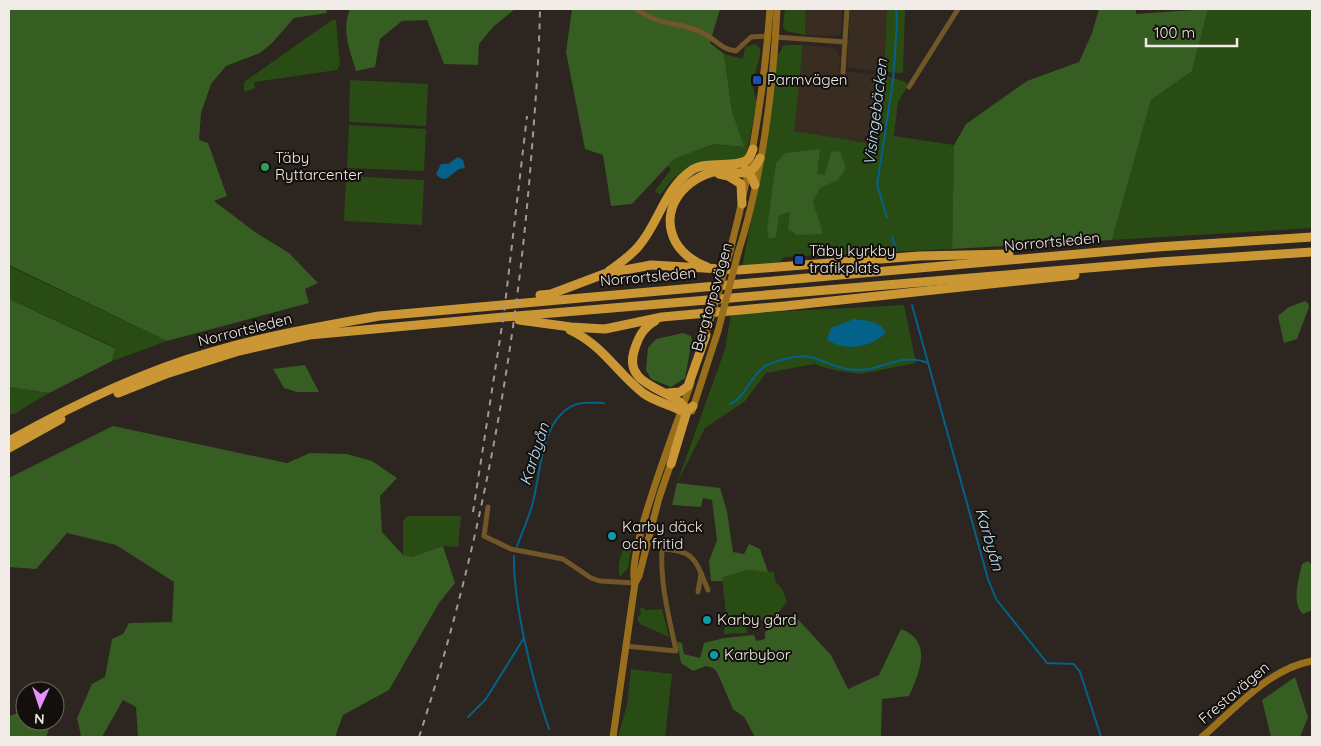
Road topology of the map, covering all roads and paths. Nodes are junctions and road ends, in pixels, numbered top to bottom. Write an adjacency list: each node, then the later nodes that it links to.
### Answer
1 (637, 9): 6 (street)
2 (770, 9): 6 (main road, Bergtorpsvägen)
3 (777, 9): 6 (main road, Bergtorpsvägen)
4 (847, 9): 7 (street)
5 (958, 9): 9 (street)
6 (772, 36): 7 (street); 10 (main road, Bergtorpsvägen); 11 (main road, Bergtorpsvägen)
7 (845, 42): 8 (street)
8 (843, 72)
9 (909, 87)
10 (754, 149): 12 (highway); 13 (main road, Bergtorpsvägen)
11 (760, 158): 13 (highway); 15 (main road, Bergtorpsvägen)
12 (726, 163): 13 (highway); 22 (highway)
13 (749, 172): 14 (highway); 15 (highway); 16 (main road, Bergtorpsvägen)
14 (706, 174): 16 (highway); 21 (highway)
15 (755, 185): 29 (main road, Bergtorpsvägen, bridge)
16 (742, 204): 27 (main road, Bergtorpsvägen, bridge)
17 (1312, 237): 18 (highway, Norrortsleden)
18 (1157, 247): 21 (highway); 23 (highway, Norrortsleden)
19 (1312, 252): 20 (highway, Norrortsleden)
20 (1160, 262): 24 (highway); 25 (highway, Norrortsleden)
21 (717, 269): 22 (highway)
22 (604, 274): 23 (highway)
23 (379, 316): 30 (highway, Norrortsleden)
24 (662, 317): 26 (highway); 28 (highway)
25 (454, 322): 26 (highway); 31 (highway, Norrortsleden)
26 (560, 326): 29 (highway)
27 (707, 331): 28 (highway); 29 (main road, Bergtorpsvägen)
28 (657, 390): 29 (highway)
29 (687, 408): 32 (highway); 35 (main road, Bergtorpsvägen)
30 (9, 441)
31 (9, 448)
32 (671, 464): 35 (main road, Bergtorpsvägen)
33 (488, 507): 35 (street)
34 (701, 574): 36 (street); 37 (street); 38 (street)
35 (635, 583): 38 (main road, Bergtorpsvägen)
36 (708, 590)
37 (698, 592)
38 (625, 646): 40 (main road, Bergtorpsvägen)
39 (1312, 661): 41 (main road, Frestavägen)
40 (613, 737)
41 (1202, 737)

